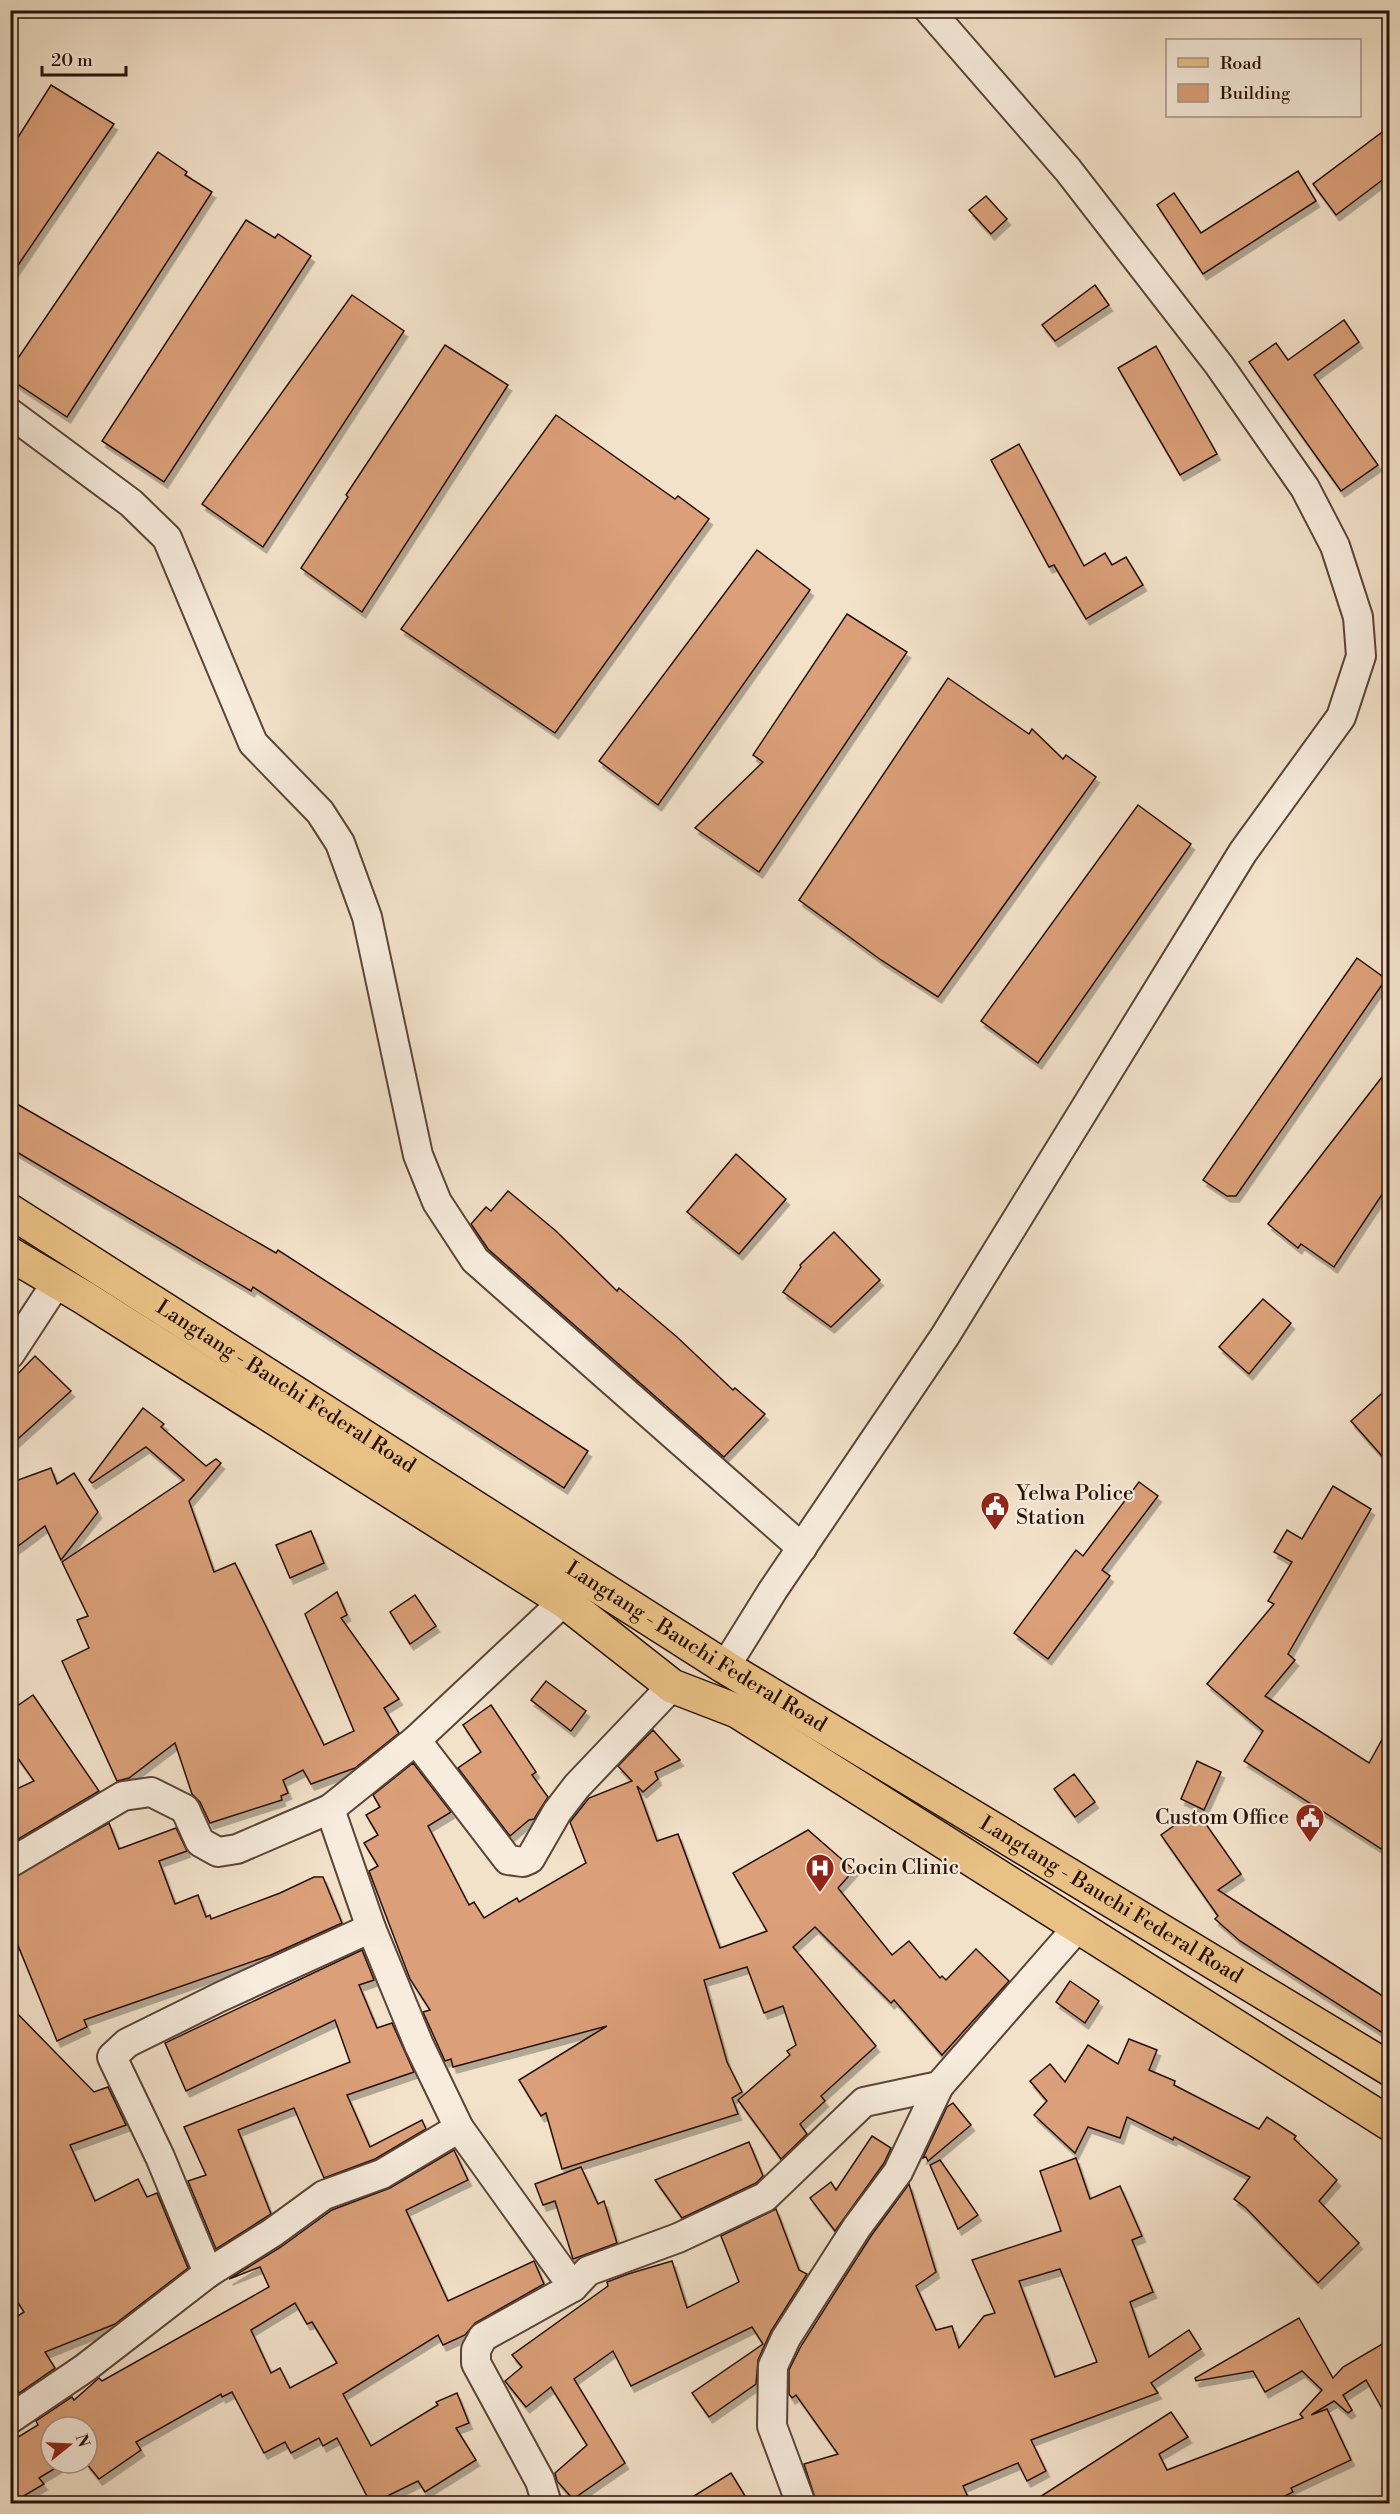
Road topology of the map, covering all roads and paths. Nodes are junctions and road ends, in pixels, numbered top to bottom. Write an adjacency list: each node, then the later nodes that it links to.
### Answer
1 (929, 10): 7 (street)
2 (10, 413): 7 (street)
3 (10, 1211): 9 (main road, Langtang - Bauchi Federal Road)
4 (10, 1254): 5 (main road)
5 (57, 1282): 6 (street); 8 (main road)
6 (10, 1354)
7 (802, 1548): 9 (street)
8 (564, 1601): 10 (main road); 11 (street)
9 (725, 1667): 16 (main road, Langtang - Bauchi Federal Road)
10 (672, 1686): 11 (street); 15 (main road)
11 (416, 1740): 12 (street)
12 (330, 1809): 13 (street); 14 (street)
13 (10, 1863)
14 (371, 1928): 19 (street); 20 (street)
15 (1077, 1928): 17 (street); 18 (main road)
16 (1389, 2069)
17 (939, 2085): 21 (street); 24 (street)
18 (1389, 2124)
19 (459, 2128): 20 (street); 21 (street)
20 (208, 2273): 22 (street)
21 (573, 2287): 23 (street)
22 (10, 2419)
23 (547, 2504)
24 (801, 2504)

